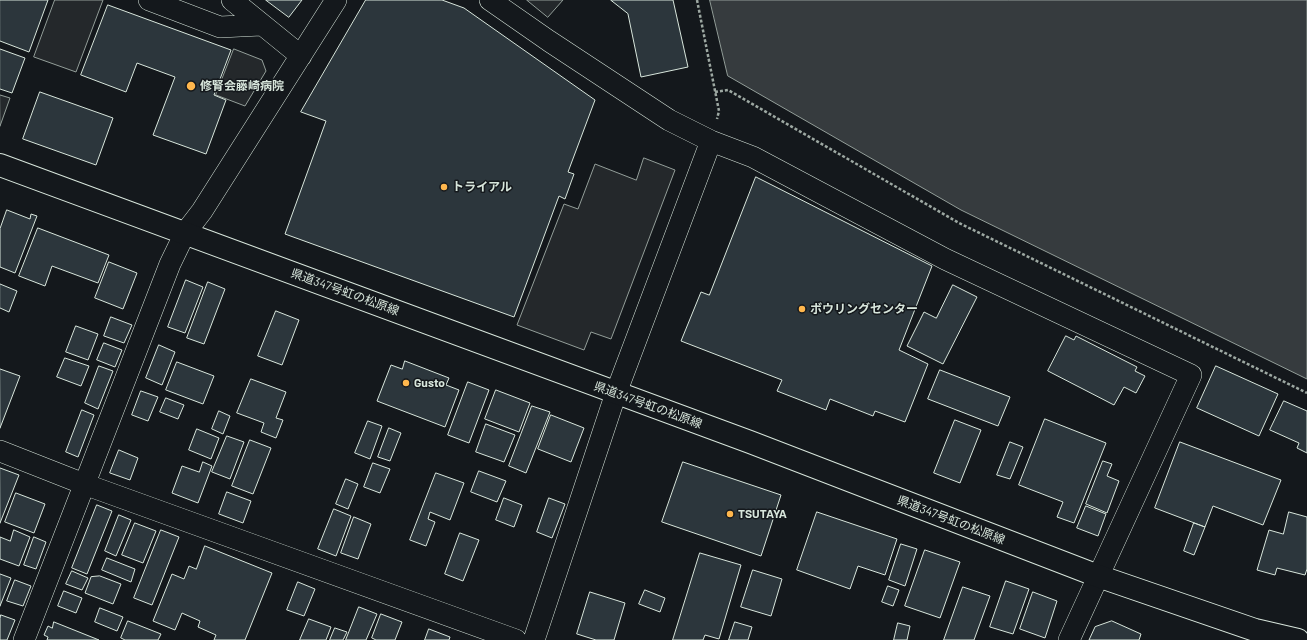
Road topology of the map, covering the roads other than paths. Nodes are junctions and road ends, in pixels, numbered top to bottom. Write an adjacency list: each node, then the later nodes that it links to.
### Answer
1 (149, 0): 5 (street)
2 (232, 0): 5 (street)
3 (336, 0): 6 (street)
4 (490, 0): 7 (street)
5 (262, 25): 6 (street)
6 (301, 56): 9 (street)
7 (711, 141): 10 (street); 13 (street)
8 (0, 165): 9 (main road, 県道347号虹の松原線)
9 (185, 233): 10 (main road, 県道347号虹の松原線); 12 (street)
10 (616, 393): 13 (main road, 県道347号虹の松原線); 16 (street)
11 (0, 451): 12 (street)
12 (84, 484): 14 (street); 15 (street)
13 (1098, 576): 17 (street); 18 (main road, 県道347号虹の松原線)
14 (24, 640)
15 (516, 640)
16 (534, 640)
17 (1069, 640)
18 (1298, 640)

